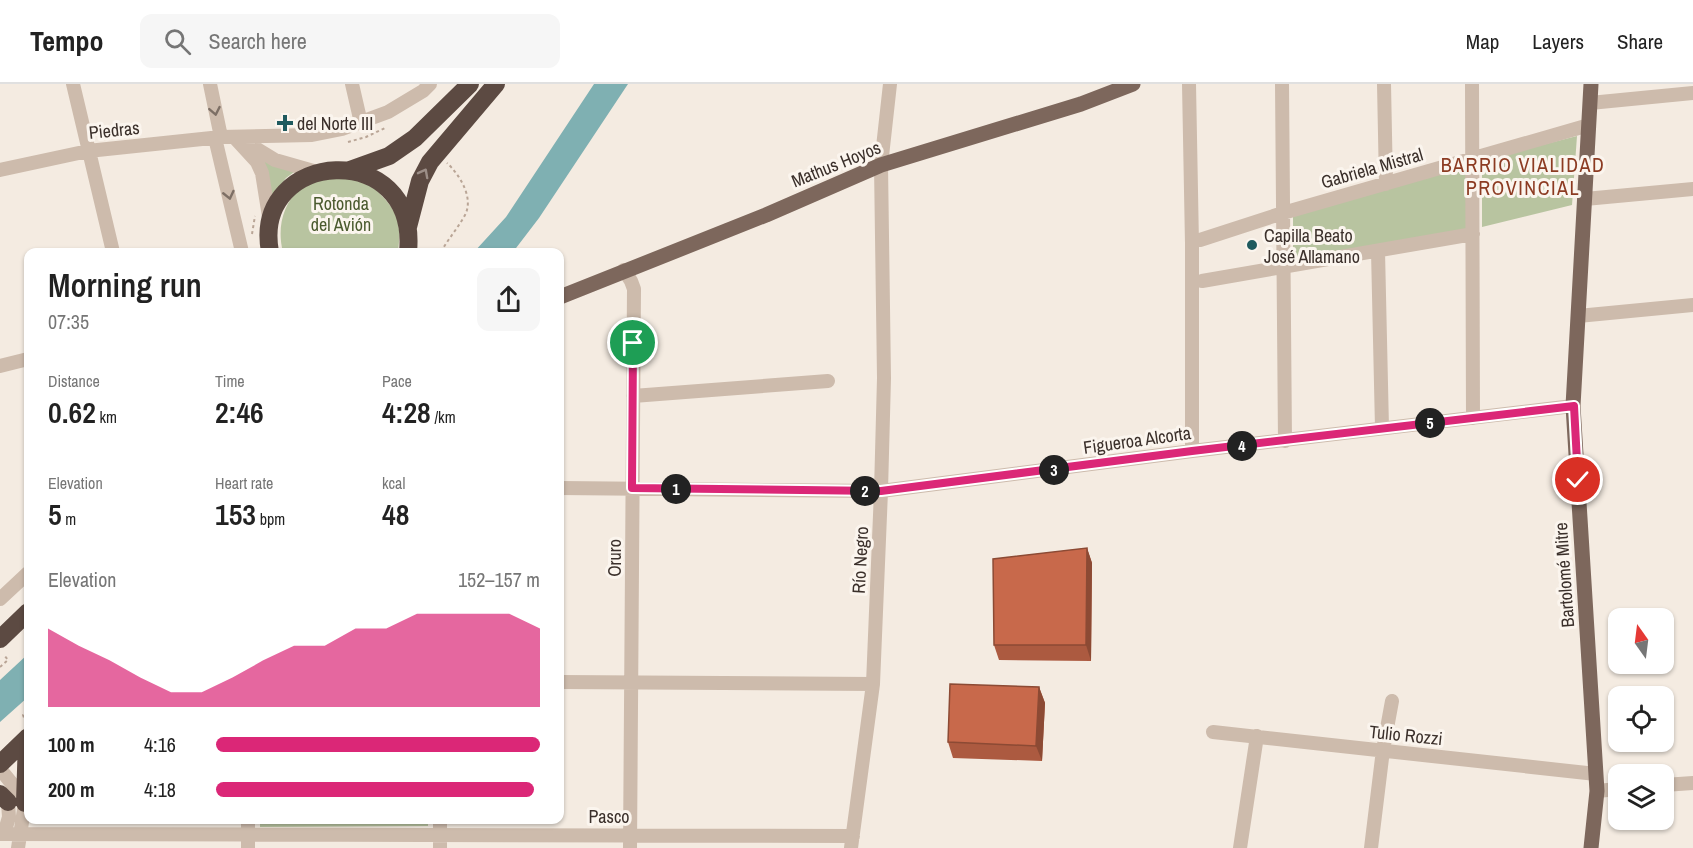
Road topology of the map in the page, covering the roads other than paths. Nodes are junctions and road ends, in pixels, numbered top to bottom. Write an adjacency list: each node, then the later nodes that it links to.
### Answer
1 (73, 84): 19 (street)
2 (210, 84): 18 (street, one-way to 18)
3 (352, 84): 16 (street)
4 (470, 84): 23 (highway)
5 (496, 84): 30 (highway, one-way to 5)
6 (890, 84): 21 (street, Río Negro)
7 (1133, 84): 21 (main road, Mathus Hoyos)
8 (1189, 84): 52 (street)
9 (1282, 84): 28 (street)
10 (1383, 84): 25 (street)
11 (1472, 84): 20 (street)
12 (1591, 84): 15 (main road, Bartolomé Mitre)
13 (427, 88): 16 (street, Piedras)
14 (1693, 93): 15 (street)
15 (1590, 103): 17 (main road, Bartolomé Mitre)
16 (362, 123): 18 (street, Piedras)
17 (1589, 124): 20 (street, Gabriela Mistral); 27 (main road, Bartolomé Mitre)
18 (227, 137): 19 (street, Piedras); 24 (street); 29 (street); 34 (street, one-way to 34)
19 (88, 151): 22 (street, Piedras); 33 (street)
20 (1472, 157): 25 (street, Gabriela Mistral); 31 (street)
21 (882, 165): 39 (main road, Mathus Hoyos); 55 (street, Río Negro)
22 (0, 170)
23 (350, 170): 24 (highway); 30 (highway)
24 (316, 172): 29 (highway)
25 (1386, 184): 28 (street, Gabriela Mistral)
26 (1693, 189): 27 (street)
27 (1585, 199): 43 (main road, Bartolomé Mitre)
28 (1283, 213): 32 (street, Gabriela Mistral); 38 (street)
29 (270, 224): 35 (highway)
30 (408, 229): 36 (highway)
31 (1473, 234): 37 (street); 49 (street)
32 (1200, 240)
33 (112, 248)
34 (241, 248)
35 (269, 248)
36 (408, 248)
37 (1378, 251): 38 (street); 50 (street)
38 (1284, 267): 40 (street); 51 (street)
39 (624, 270): 41 (main road, Mathus Hoyos); 47 (street, Oruro)
40 (1202, 281)
41 (564, 295)
42 (1693, 305): 43 (street)
43 (1578, 316): 48 (main road, Bartolomé Mitre)
44 (24, 360): 45 (street)
45 (0, 366)
46 (828, 381): 47 (street)
47 (633, 396): 54 (street, Oruro)
48 (1574, 406): 49 (street, Figueroa Alcorta); 71 (main road, Bartolomé Mitre)
49 (1473, 418): 50 (street, Figueroa Alcorta)
50 (1382, 428): 51 (street, Figueroa Alcorta)
51 (1285, 441): 52 (street, Figueroa Alcorta)
52 (1192, 451): 55 (street, Figueroa Alcorta)
53 (564, 488): 54 (street, Figueroa Alcorta)
54 (632, 488): 55 (street, Figueroa Alcorta); 61 (street, Oruro)
55 (881, 491): 62 (street, Río Negro)
56 (24, 577): 57 (street)
57 (0, 599)
58 (24, 616): 59 (highway)
59 (0, 639)
60 (564, 682): 61 (street)
61 (631, 682): 62 (street); 83 (street, Oruro)
62 (873, 684): 84 (street, Río Negro)
63 (1392, 701): 67 (street)
64 (1213, 732): 65 (street, Tulio Rozzi)
65 (1257, 736): 67 (street, Tulio Rozzi); 86 (street)
66 (24, 742): 69 (highway)
67 (1383, 750): 71 (street, Tulio Rozzi); 87 (street)
68 (24, 756): 76 (highway)
69 (0, 764)
70 (0, 769): 76 (street)
71 (1596, 774): 75 (main road, Bartolomé Mitre)
72 (1693, 783): 73 (street)
73 (1674, 784)
74 (1608, 790): 75 (street)
75 (1597, 791): 88 (main road, Bartolomé Mitre)
76 (15, 798): 79 (street); 81 (street)
77 (248, 824): 82 (street)
78 (440, 824): 80 (street)
79 (2, 834): 81 (street, Pasco)
80 (440, 834): 82 (street, Pasco); 83 (street, Pasco); 85 (street)
81 (19, 841): 82 (street, Pasco)
82 (248, 841)
83 (631, 841): 84 (street, Pasco)
84 (852, 842)
85 (440, 848)
86 (1240, 848)
87 (1371, 848)
88 (1591, 848)

